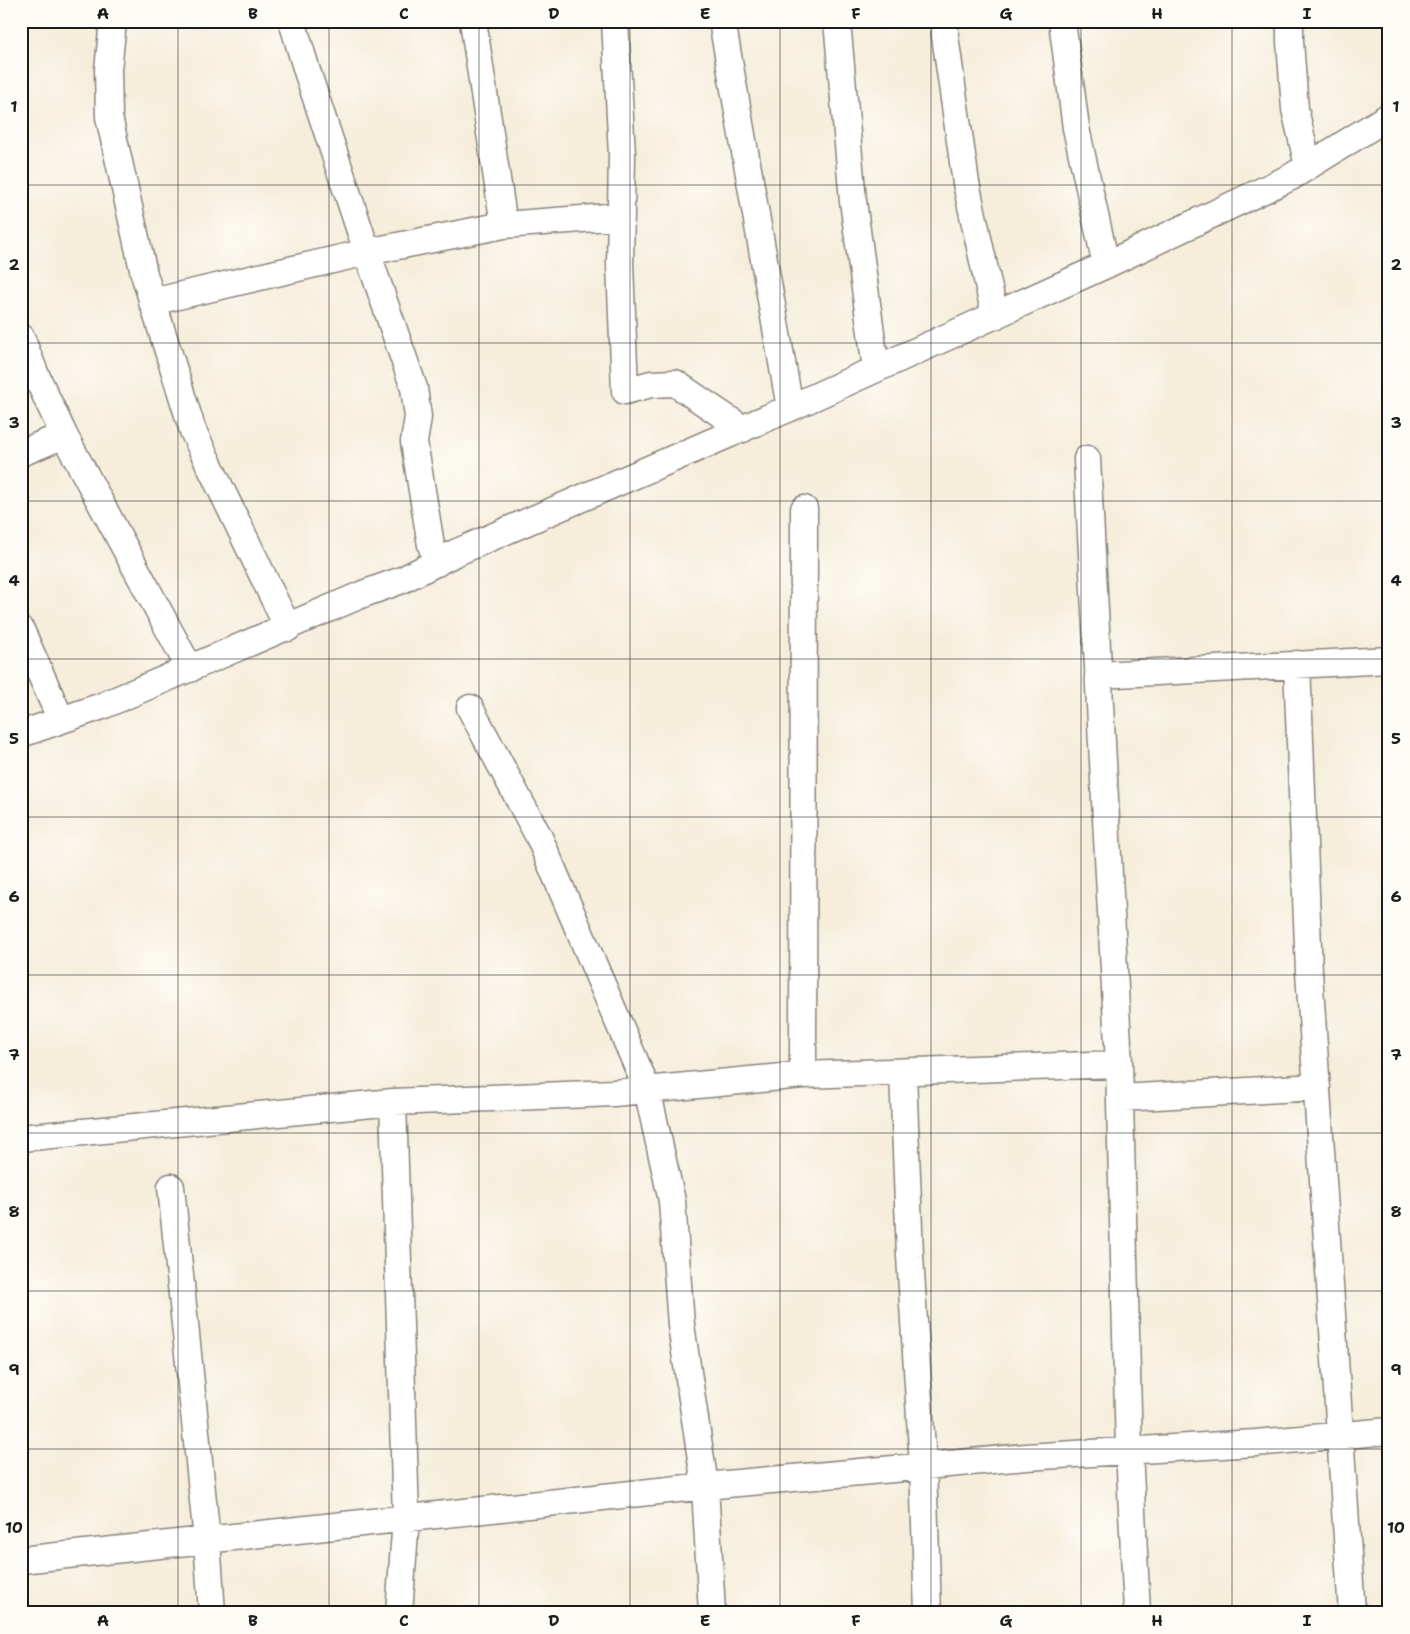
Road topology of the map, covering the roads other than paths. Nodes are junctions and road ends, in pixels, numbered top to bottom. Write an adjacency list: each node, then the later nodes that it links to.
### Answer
1 (113, 21): 16 (street)
2 (292, 21): 14 (street)
3 (473, 21): 13 (street)
4 (615, 21): 12 (street)
5 (722, 21): 20 (street)
6 (836, 21): 19 (street)
7 (945, 21): 17 (street)
8 (1062, 21): 15 (street)
9 (1290, 21): 11 (street)
10 (1389, 116): 11 (street)
11 (1308, 166): 15 (street)
12 (621, 216): 13 (street); 21 (street)
13 (504, 225): 14 (street)
14 (367, 252): 16 (street); 26 (street)
15 (1106, 266): 17 (street)
16 (152, 302): 27 (street)
17 (995, 316): 19 (street)
18 (21, 337): 22 (street)
19 (876, 369): 20 (street)
20 (790, 408): 21 (street)
21 (743, 429): 26 (street)
22 (64, 434): 23 (street); 31 (street)
23 (21, 453)
24 (1087, 459): 32 (street)
25 (804, 510): 38 (street)
26 (436, 563): 27 (street)
27 (288, 628): 31 (street)
28 (21, 630): 34 (street)
29 (1389, 660): 30 (street)
30 (1297, 664): 32 (street); 39 (street)
31 (190, 669): 34 (street)
32 (1098, 675): 36 (street)
33 (470, 708): 40 (street)
34 (61, 720): 35 (street)
35 (21, 734)
36 (1119, 1064): 37 (street); 41 (street)
37 (903, 1072): 38 (street); 48 (street)
38 (803, 1075): 40 (street)
39 (1316, 1087): 41 (street); 46 (street)
40 (647, 1089): 42 (street); 49 (street)
41 (1120, 1098): 47 (street)
42 (393, 1102): 43 (street); 50 (street)
43 (21, 1138)
44 (171, 1187): 51 (street)
45 (1389, 1430): 46 (street)
46 (1341, 1435): 47 (street); 58 (street)
47 (1129, 1450): 48 (street); 57 (street)
48 (923, 1466): 49 (street); 56 (street)
49 (705, 1486): 50 (street); 55 (street)
50 (406, 1518): 51 (street); 54 (street)
51 (207, 1540): 52 (street); 53 (street)
52 (21, 1560)
53 (212, 1613)
54 (399, 1613)
55 (712, 1613)
56 (928, 1613)
57 (1138, 1613)
58 (1352, 1613)

